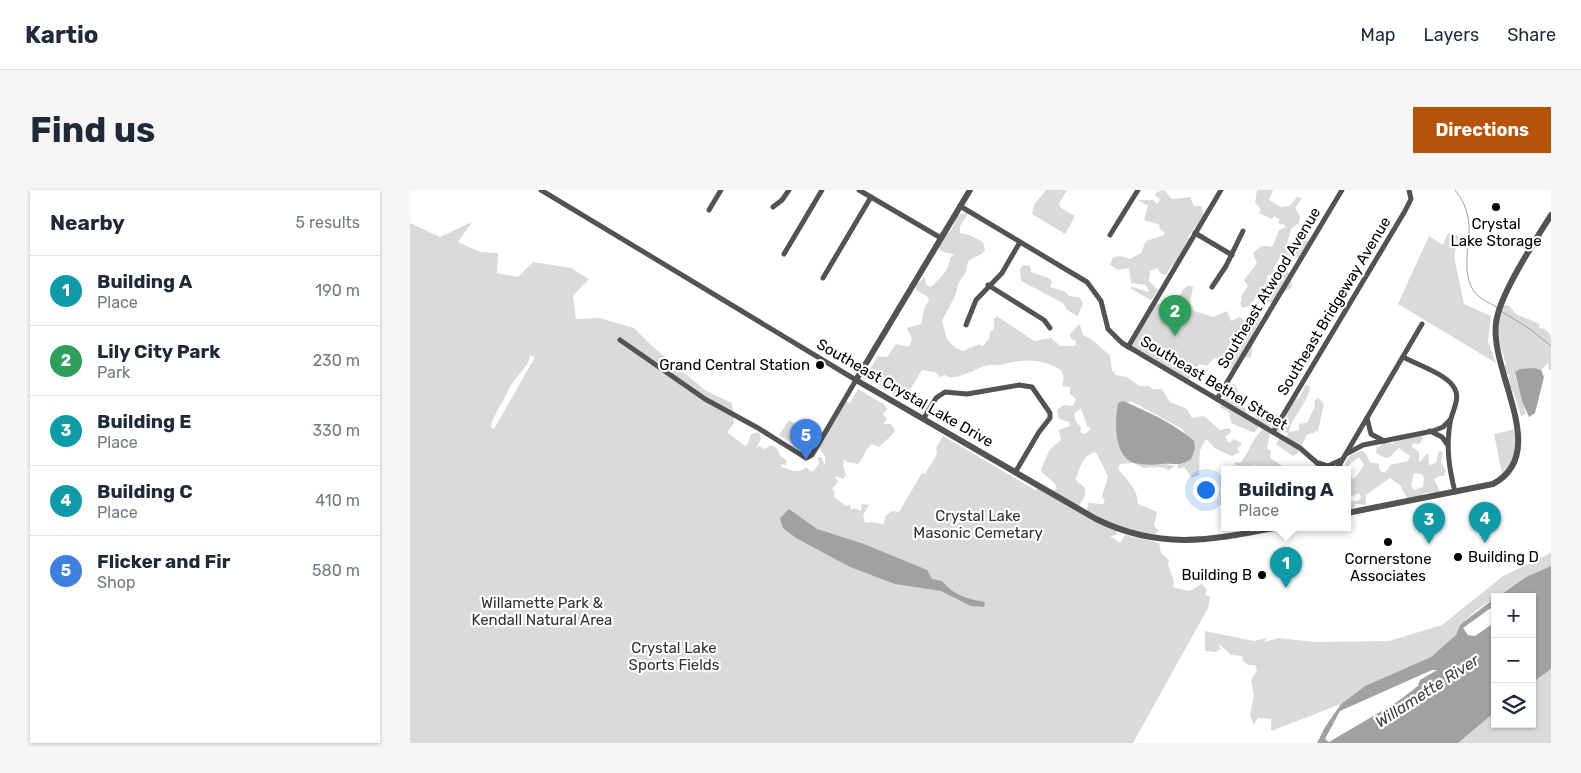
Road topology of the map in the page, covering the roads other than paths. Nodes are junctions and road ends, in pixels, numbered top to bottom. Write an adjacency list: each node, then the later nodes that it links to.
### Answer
1 (541, 190): 32 (street, Southeast Crystal Lake Drive)
2 (721, 190): 14 (street)
3 (789, 190): 13 (street)
4 (822, 190): 21 (street)
5 (860, 190): 11 (street)
6 (970, 190): 12 (street)
7 (1138, 190): 18 (street)
8 (1222, 190): 17 (street)
9 (1342, 190): 33 (street, Southeast Atwood Avenue)
10 (1409, 190): 38 (street, Southeast Bridgeway Avenue)
11 (871, 197): 19 (street); 23 (street)
12 (960, 206): 19 (street); 20 (street, Southeast Bethel Street)
13 (773, 207)
14 (709, 210)
15 (1551, 215): 46 (street)
16 (1243, 231): 22 (street)
17 (1195, 233): 22 (street); 30 (street)
18 (1110, 235)
19 (941, 238): 32 (street)
20 (1020, 242): 24 (street); 30 (street, Southeast Bethel Street)
21 (784, 254)
22 (1232, 255): 25 (street)
23 (823, 278)
24 (988, 285): 27 (street); 28 (street)
25 (1212, 287)
26 (1422, 324): 31 (street)
27 (966, 325)
28 (1050, 328)
29 (620, 340): 32 (street)
30 (1128, 346): 33 (street, Southeast Bethel Street)
31 (1403, 357): 35 (street); 36 (street)
32 (856, 380): 34 (street, Southeast Crystal Lake Drive)
33 (1217, 399): 38 (street, Southeast Bethel Street)
34 (924, 418): 45 (street, Southeast Crystal Lake Drive); 45 (street)
35 (1367, 418): 39 (street); 41 (street)
36 (1450, 419): 37 (street); 40 (street)
37 (1430, 431): 39 (street); 40 (street)
38 (1273, 432): 42 (street, Southeast Bethel Street)
39 (1384, 441): 41 (street)
40 (1447, 444): 46 (street)
41 (1341, 461): 42 (street); 44 (street)
42 (1318, 463): 43 (street, Southeast Bethel Street)
43 (1321, 466)
44 (1339, 466)
45 (1016, 472): 48 (street, Southeast Crystal Lake Drive)
46 (1455, 492): 47 (street)
47 (1351, 512)
48 (1255, 531)

